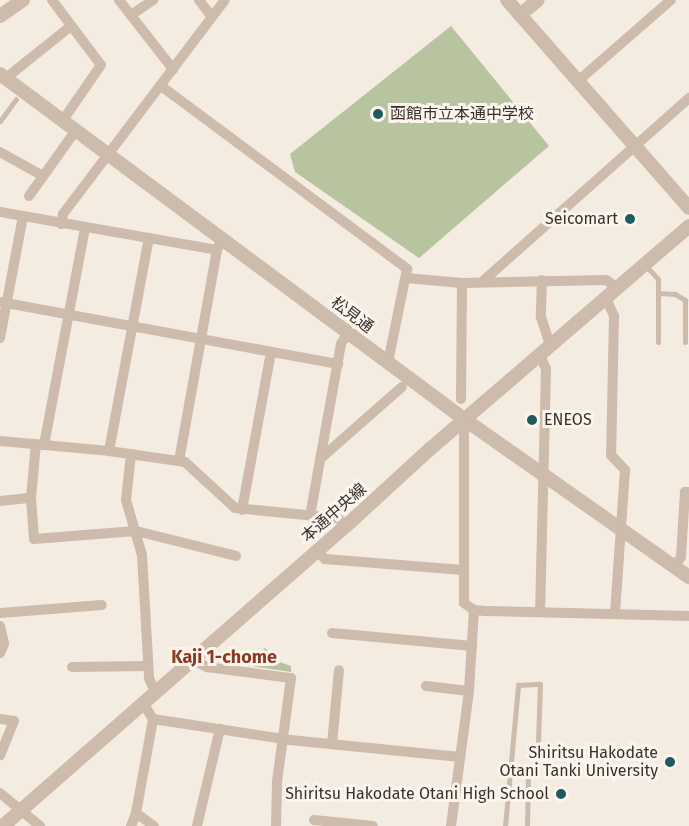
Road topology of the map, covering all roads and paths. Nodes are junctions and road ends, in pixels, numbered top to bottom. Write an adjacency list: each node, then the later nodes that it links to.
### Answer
1 (23, 0): 12 (street)
2 (52, 0): 14 (street)
3 (119, 0): 10 (street)
4 (153, 0): 10 (street)
5 (199, 0): 13 (street)
6 (225, 0): 13 (street)
7 (507, 0): 11 (street)
8 (538, 0): 11 (street)
9 (671, 0): 17 (street)
10 (131, 15): 15 (street)
11 (520, 15): 17 (street)
12 (0, 16)
13 (212, 17): 15 (street)
14 (71, 26): 16 (street); 21 (street)
15 (173, 69): 18 (street)
16 (3, 76): 21 (street, 松見通)
17 (578, 81): 24 (street)
18 (161, 86): 26 (street); 38 (street)
19 (689, 98): 24 (street)
20 (16, 99): 22 (lane)
21 (63, 120): 23 (street, 松見通)
22 (0, 121)
23 (76, 130): 26 (street, 松見通); 27 (street)
24 (634, 146): 29 (street); 40 (street)
25 (0, 152): 27 (street)
26 (109, 154): 32 (street); 36 (street, 松見通)
27 (42, 176): 28 (street)
28 (29, 196)
29 (689, 208)
30 (0, 212): 31 (street)
31 (23, 216): 32 (street); 45 (street)
32 (61, 224): 34 (street)
33 (689, 226): 37 (street, 本通中央線)
34 (85, 228): 35 (street); 46 (street)
35 (149, 238): 36 (street); 47 (street)
36 (219, 244): 48 (street, 松見通); 50 (street)
37 (644, 265): 42 (street, 本通中央線); 43 (lane)
38 (406, 278): 41 (street); 55 (street)
39 (542, 280): 40 (street); 42 (street); 53 (street)
40 (483, 281): 41 (street)
41 (462, 283): 58 (street)
42 (618, 288): 44 (street, 本通中央線)
43 (658, 293): 51 (lane); 52 (lane)
44 (606, 298): 53 (street, 本通中央線); 73 (street)
45 (3, 302): 46 (street); 49 (street)
46 (69, 315): 47 (street); 61 (street)
47 (132, 326): 50 (street); 62 (street)
48 (348, 332): 55 (street, 松見通); 56 (street)
49 (0, 338)
50 (201, 339): 54 (street); 65 (street)
51 (658, 342)
52 (685, 342)
53 (545, 350): 59 (street, 本通中央線); 66 (street)
54 (271, 352): 56 (street); 70 (street)
55 (388, 362): 59 (street, 松見通)
56 (338, 364): 64 (street)
57 (402, 387): 64 (street)
58 (461, 399)
59 (464, 419): 66 (street, 松見通); 72 (street, 本通中央線); 78 (street)
60 (0, 441): 61 (street)
61 (40, 445): 62 (street); 68 (street)
62 (109, 451): 63 (street)
63 (131, 454): 65 (street); 74 (street)
64 (320, 459): 71 (street)
65 (179, 461): 70 (street)
66 (544, 475): 73 (street, 松見通); 82 (street)
67 (689, 492): 77 (street)
68 (31, 498): 69 (street); 74 (street)
69 (0, 501)
70 (242, 510): 71 (street)
71 (310, 516): 72 (street)
72 (347, 525): 75 (street, 本通中央線)
73 (620, 528): 77 (street, 松見通); 84 (street)
74 (136, 531): 76 (street); 91 (street)
75 (316, 550): 78 (street); 90 (street, 本通中央線)
76 (236, 556)
77 (675, 567): 79 (street, 松見通)
78 (464, 570): 81 (street)
79 (689, 577)
80 (102, 605): 83 (street)
81 (474, 610): 82 (street); 88 (street)
82 (540, 612): 84 (street)
83 (0, 613)
84 (615, 614): 85 (street)
85 (689, 616)
86 (0, 626): 89 (street)
87 (332, 633): 88 (street)
88 (472, 646): 95 (street)
89 (0, 653)
90 (193, 660): 96 (street, 本通中央線); 101 (street)
91 (148, 666): 92 (street); 96 (street)
92 (72, 667)
93 (339, 670): 102 (street)
94 (426, 686): 95 (street)
95 (468, 691): 104 (street)
96 (155, 692): 97 (street, 本通中央線)
97 (143, 703): 99 (street); 106 (street, 本通中央線)
98 (0, 718): 103 (street)
99 (153, 719): 100 (street); 107 (street)
100 (220, 729): 101 (street); 113 (street)
101 (282, 739): 102 (street); 114 (street)
102 (332, 744): 104 (street)
103 (0, 755)
104 (460, 758): 116 (street)
105 (0, 793): 106 (street)
106 (21, 810): 109 (street, 本通中央線); 110 (street)
107 (136, 813): 111 (street); 112 (street)
108 (321, 822): 115 (street)
109 (3, 826)
110 (39, 826)
111 (130, 826)
112 (154, 826)
113 (197, 826)
114 (276, 826)
115 (373, 826)
116 (451, 826)
117 (505, 826): 118 (lane)
118 (527, 826)

